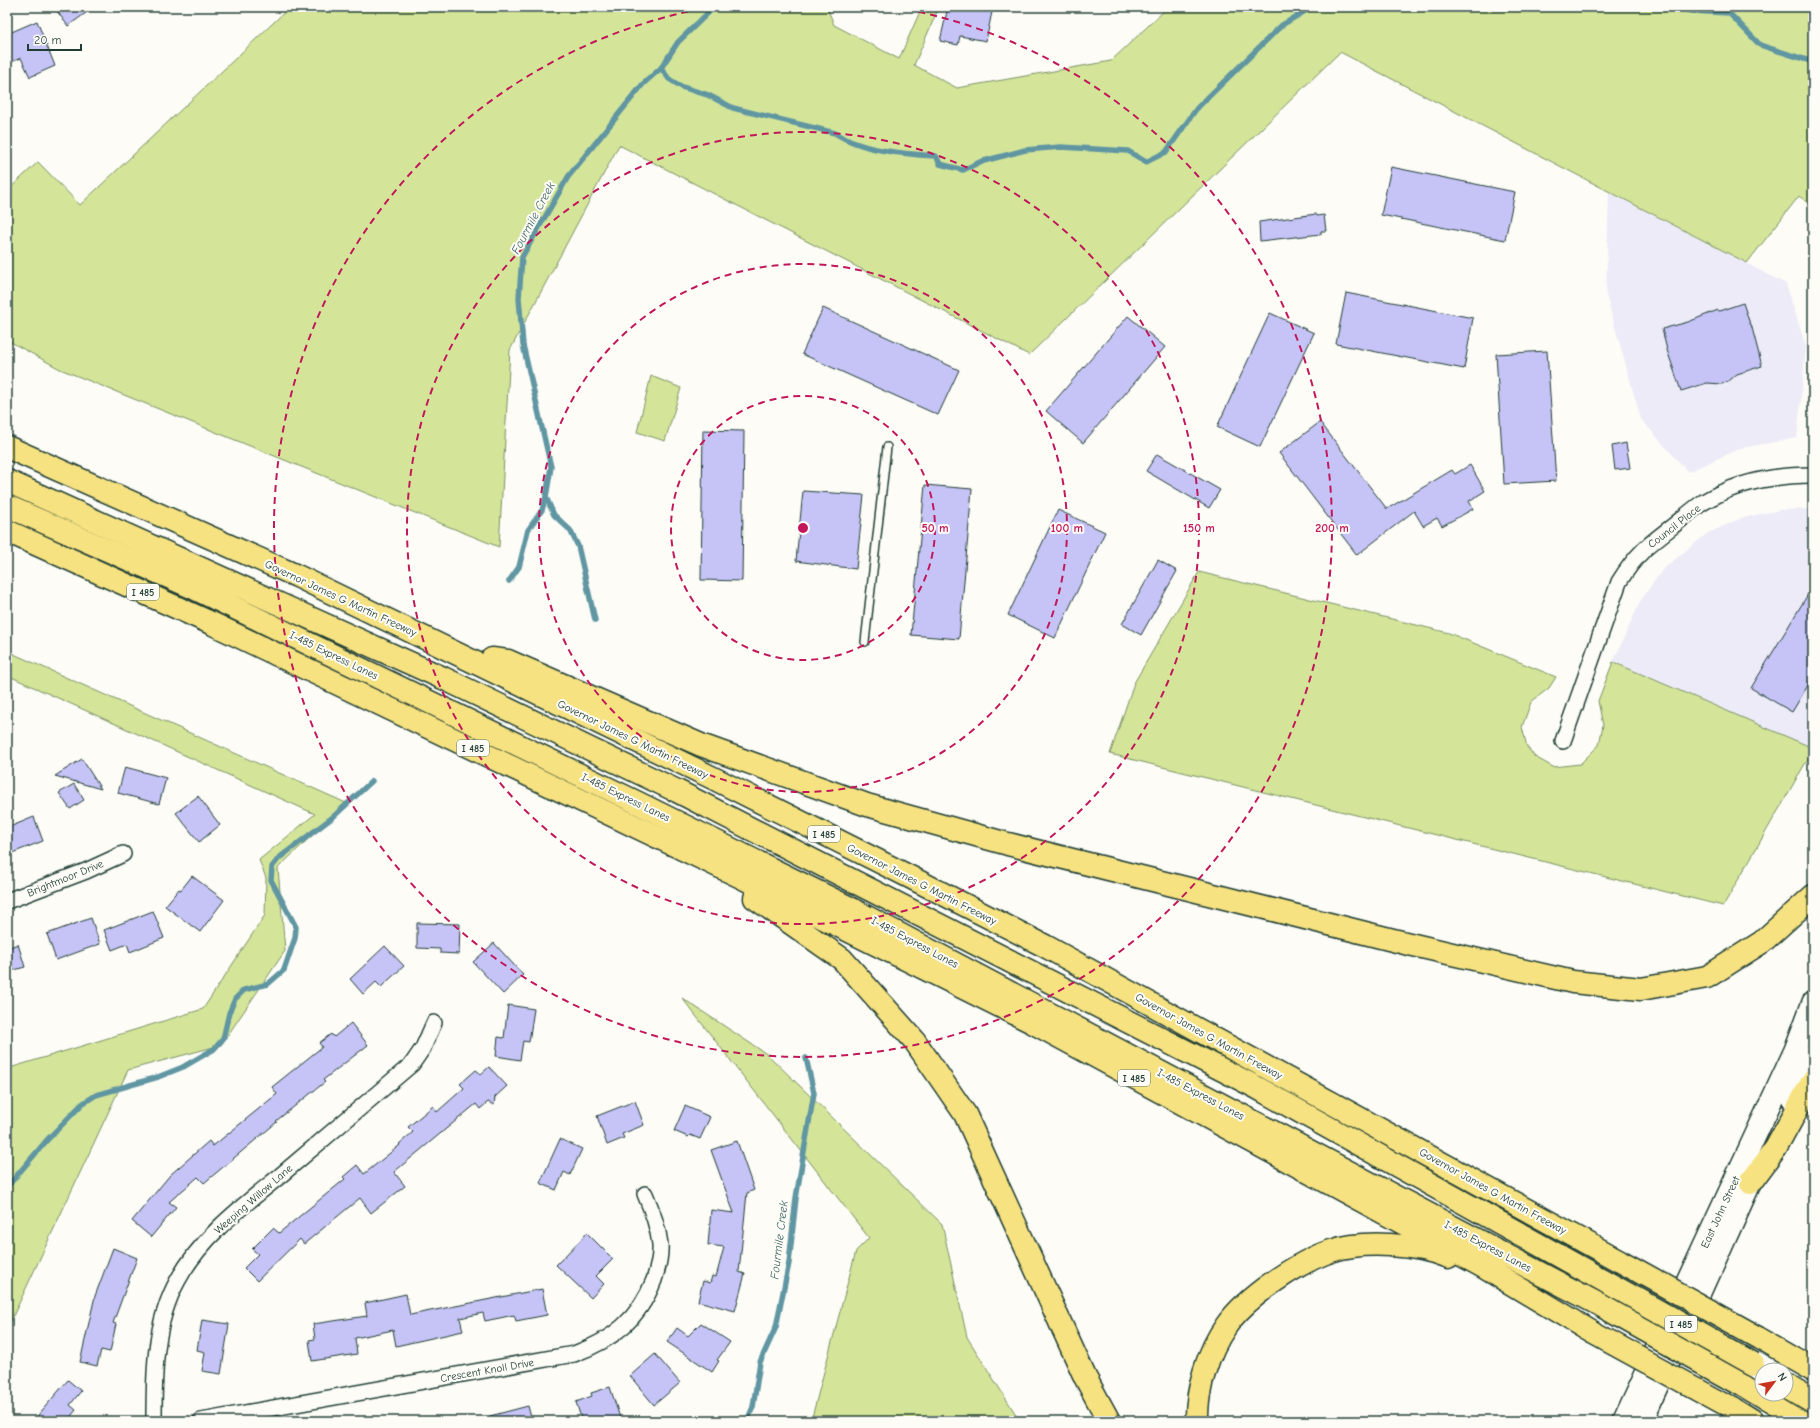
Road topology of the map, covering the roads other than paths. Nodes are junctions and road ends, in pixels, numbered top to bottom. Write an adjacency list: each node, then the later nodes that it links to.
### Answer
1 (7, 447): 8 (highway, Governor James G Martin Freeway / I 485)
2 (887, 447): 7 (lane)
3 (1813, 474): 9 (street, Council Place)
4 (7, 481): 21 (highway, I-485 Express Lanes / I 485, bridge)
5 (7, 506): 32 (highway, I-485 Express Lanes / I 485, bridge)
6 (7, 532): 10 (highway, I 485)
7 (865, 642)
8 (457, 653): 12 (highway); 22 (highway, Governor James G Martin Freeway / I 485, bridge)
9 (1563, 741)
10 (667, 841): 20 (highway, I 485); 27 (highway)
11 (123, 854): 13 (street, Brightmoor Drive)
12 (1813, 896)
13 (7, 901)
14 (1813, 1002): 29 (main road, East John Street)
15 (434, 1023): 25 (street, Weeping Willow Lane)
16 (1813, 1056): 18 (main road, East John Street)
17 (1813, 1080): 18 (highway)
18 (1750, 1183): 30 (main road, East John Street)
19 (645, 1194): 26 (street, Crescent Knoll Drive)
20 (1519, 1288): 28 (highway); 31 (highway, I 485, bridge)
21 (1754, 1365)
22 (1809, 1367)
23 (1794, 1389): 24 (highway)
24 (1813, 1400)
25 (154, 1421)
26 (201, 1421)
27 (1109, 1421)
28 (1197, 1421)
29 (1623, 1421)
30 (1643, 1421)
31 (1752, 1421)
32 (1802, 1421)

